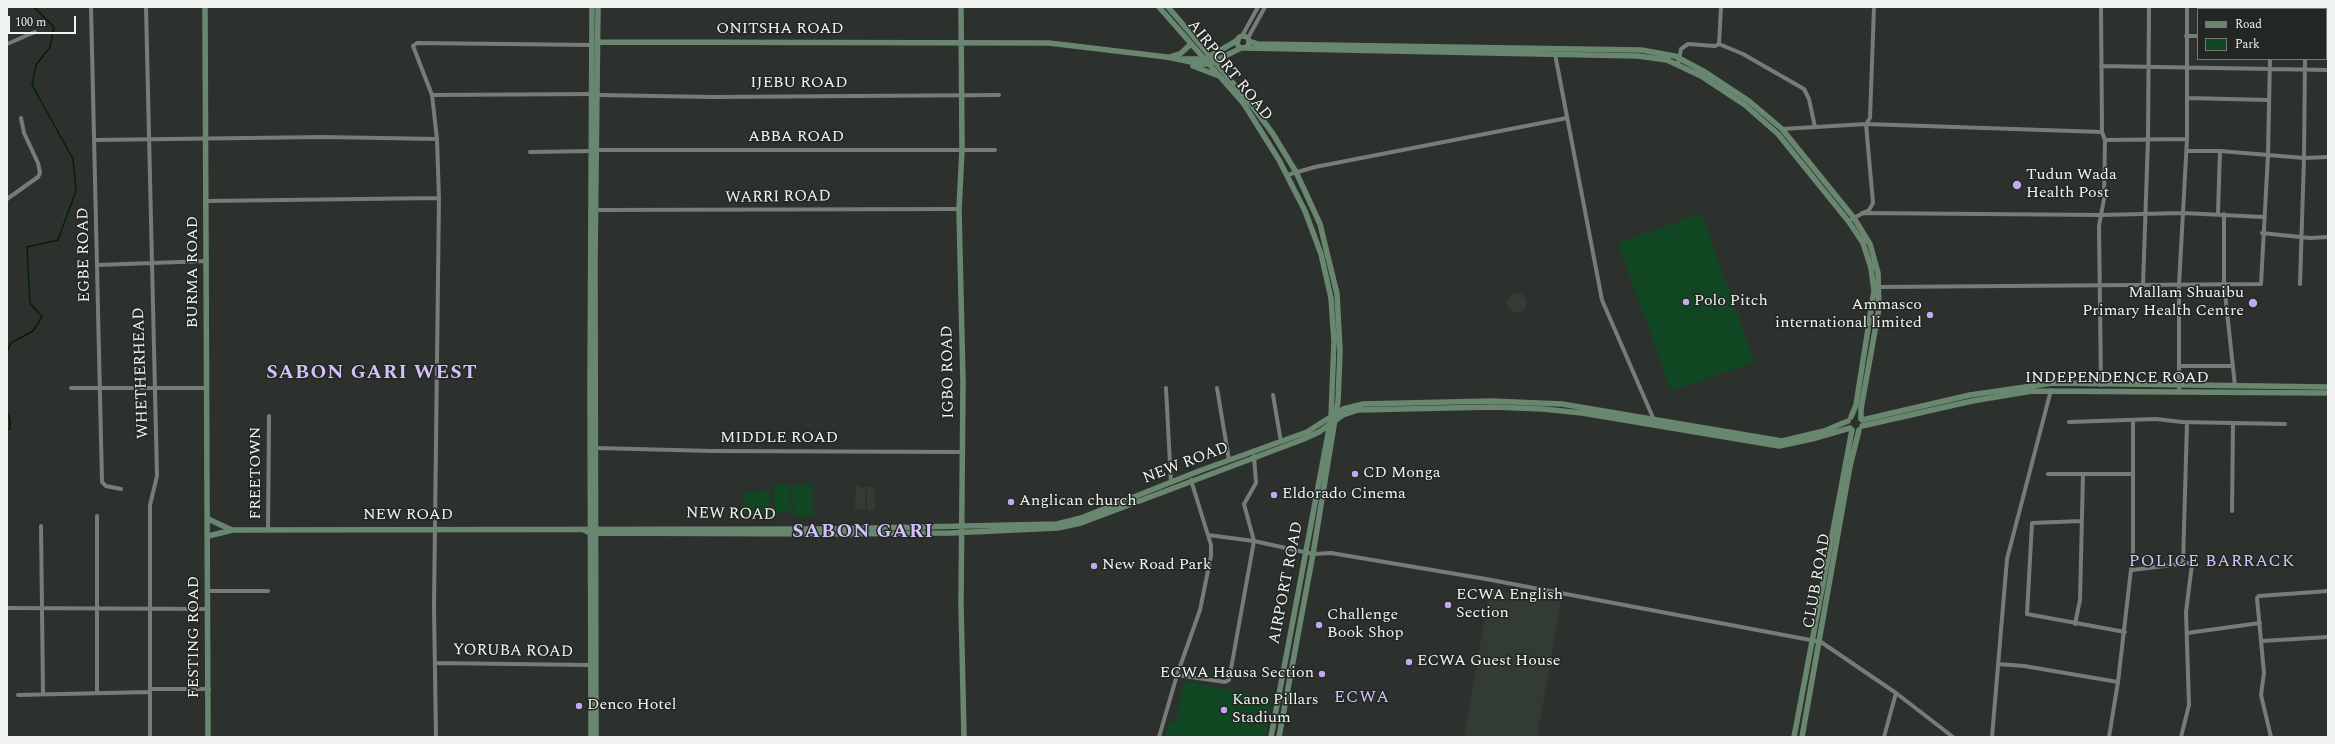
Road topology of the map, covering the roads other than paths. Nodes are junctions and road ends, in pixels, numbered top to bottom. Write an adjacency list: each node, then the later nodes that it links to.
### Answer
1 (91, 7): 62 (street, EGBE ROAD)
2 (146, 7): 58 (street, WHETHERHEAD)
3 (205, 7): 57 (main road, BURMA ROAD)
4 (592, 7): 25 (main road)
5 (598, 7): 20 (main road)
6 (961, 7): 21 (main road, IGBO ROAD)
7 (1159, 7): 23 (main road, AIRPORT ROAD)
8 (1168, 7): 28 (main road, AIRPORT ROAD)
9 (1258, 7): 19 (street)
10 (1265, 7): 19 (street)
11 (1721, 7): 24 (street)
12 (1874, 7): 53 (street)
13 (2101, 7): 38 (street)
14 (2149, 7): 39 (street)
15 (2187, 7): 17 (street)
16 (35, 32): 22 (street)
17 (2186, 36): 18 (street); 40 (street)
18 (2197, 36)
19 (1244, 39): 26 (main road); 26 (main road); 28 (main road); 35 (main road)
20 (599, 42): 21 (main road, ONITSHA ROAD); 46 (main road)
21 (961, 42): 29 (main road, ONITSHA ROAD); 48 (main road, IGBO ROAD)
22 (7, 44)
23 (1191, 44): 29 (main road); 30 (main road, AIRPORT ROAD)
24 (1719, 44): 35 (street); 54 (street)
25 (593, 45): 45 (street); 46 (main road)
26 (1243, 48): 27 (main road); 32 (main road)
27 (1555, 54): 35 (main road); 52 (street)
28 (1210, 55): 30 (main road); 32 (main road, AIRPORT ROAD)
29 (1167, 57): 31 (main road, ONITSHA ROAD)
30 (1205, 58): 31 (main road); 37 (main road, AIRPORT ROAD)
31 (1178, 60): 36 (main road, ONITSHA ROAD)
32 (1215, 60): 37 (main road); 73 (main road, AIRPORT ROAD)
33 (2270, 60): 41 (street)
34 (2305, 60): 42 (street)
35 (1678, 61): 55 (main road); 88 (main road)
36 (1186, 62): 37 (main road); 44 (main road)
37 (1210, 64): 44 (main road, AIRPORT ROAD)
38 (2101, 66): 39 (street); 56 (street)
39 (2148, 66): 40 (street); 60 (street)
40 (2186, 67): 41 (street); 49 (street)
41 (2270, 68): 42 (street); 50 (street)
42 (2305, 69): 43 (street); 72 (street)
43 (2328, 70)
44 (1220, 76): 74 (main road, AIRPORT ROAD)
45 (432, 95): 46 (street, IJEBU ROAD); 59 (street)
46 (596, 95): 48 (street, IJEBU ROAD); 64 (main road)
47 (999, 95): 48 (street, IJEBU ROAD)
48 (961, 96): 65 (main road, IGBO ROAD)
49 (2187, 98): 50 (street); 61 (street)
50 (2269, 100): 70 (street)
51 (21, 118): 76 (street)
52 (1567, 118): 73 (street); 125 (street)
53 (1866, 124): 54 (street); 56 (street); 80 (street)
54 (1815, 127): 55 (street)
55 (1782, 129): 87 (main road)
56 (2102, 132): 63 (street)
57 (206, 138): 58 (street); 59 (street); 77 (main road, BURMA ROAD)
58 (150, 139): 62 (street); 95 (street, WHETHERHEAD)
59 (437, 139): 75 (street)
60 (2148, 139): 61 (street); 63 (street); 81 (street)
61 (2187, 139): 67 (street)
62 (95, 140): 96 (street, EGBE ROAD)
63 (2105, 140): 85 (street)
64 (595, 150): 65 (street, ABBA ROAD); 69 (street, ABBA ROAD); 79 (main road); 103 (main road)
65 (962, 150): 66 (street, ABBA ROAD); 78 (main road, IGBO ROAD)
66 (995, 150)
67 (2187, 151): 68 (street); 82 (street)
68 (2220, 151): 70 (street); 83 (street)
69 (530, 152)
70 (2268, 155): 72 (street); 86 (street)
71 (2328, 157): 72 (street)
72 (2304, 158): 90 (street)
73 (1296, 172): 74 (street); 92 (main road, AIRPORT ROAD)
74 (1287, 175): 93 (main road, AIRPORT ROAD)
75 (439, 198): 77 (street); 154 (street)
76 (7, 199)
77 (206, 201): 94 (main road, BURMA ROAD)
78 (959, 209): 79 (street, WARRI ROAD); 136 (main road, IGBO ROAD)
79 (597, 210): 103 (main road)
80 (1862, 213): 85 (street); 87 (street)
81 (2145, 213): 82 (street); 85 (street); 100 (street)
82 (2183, 213): 83 (street); 97 (street)
83 (2218, 213): 84 (street)
84 (2224, 214): 86 (street); 98 (street)
85 (2101, 215): 101 (street)
86 (2263, 217): 89 (street)
87 (1854, 218): 88 (street); 102 (main road)
88 (1849, 222): 104 (main road)
89 (2262, 233): 90 (street); 98 (street)
90 (2301, 237): 91 (street); 99 (street)
91 (2328, 237)
92 (1328, 252): 93 (main road); 120 (main road, AIRPORT ROAD)
93 (1321, 254): 122 (main road, AIRPORT ROAD)
94 (206, 262): 95 (street); 112 (main road, BURMA ROAD)
95 (151, 263): 96 (street); 111 (street, WHETHERHEAD)
96 (97, 265): 115 (street, EGBE ROAD)
97 (2179, 284): 98 (street); 100 (street); 105 (street)
98 (2224, 284): 106 (street)
99 (2300, 284)
100 (2143, 285): 101 (street)
101 (2100, 286): 102 (street); 107 (street)
102 (1879, 287): 104 (main road)
103 (593, 296): 135 (main road); 157 (main road)
104 (1874, 320): 123 (main road); 129 (main road, CLUB ROAD)
105 (2179, 366): 106 (street); 116 (street)
106 (2232, 366): 108 (street)
107 (2101, 384): 116 (main road, INDEPENDENCE ROAD); 129 (main road, INDEPENDENCE ROAD)
108 (2235, 386): 109 (main road, INDEPENDENCE ROAD); 116 (main road, INDEPENDENCE ROAD)
109 (2328, 387)
110 (71, 388): 115 (street)
111 (155, 388): 112 (street); 115 (street); 173 (street, WHETHERHEAD)
112 (207, 388): 149 (main road, BURMA ROAD)
113 (1166, 388): 144 (street)
114 (1217, 388): 138 (street)
115 (100, 389): 145 (street, EGBE ROAD)
116 (2179, 389): 117 (main road, INDEPENDENCE ROAD); 118 (main road, INDEPENDENCE ROAD)
117 (2051, 390): 129 (main road, INDEPENDENCE ROAD); 183 (street)
118 (2328, 393)
119 (1273, 395): 133 (street)
120 (1336, 413): 122 (main road, AIRPORT ROAD); 125 (main road)
121 (269, 416): 156 (street, FREETOWN)
122 (1333, 419): 125 (main road); 131 (main road, NEW ROAD); 133 (main road, NEW ROAD); 163 (main road, AIRPORT ROAD)
123 (1850, 419): 129 (main road); 132 (main road); 134 (main road)
124 (2133, 420): 126 (street); 127 (street); 142 (street)
125 (1653, 422): 134 (main road)
126 (2069, 422)
127 (2187, 422): 128 (street); 164 (street)
128 (2233, 423): 130 (street); 147 (street)
129 (1861, 424): 132 (main road); 181 (main road, CLUB ROAD)
130 (2285, 424)
131 (1330, 425): 137 (main road, NEW ROAD); 162 (main road, AIRPORT ROAD)
132 (1851, 429): 134 (main road); 179 (main road)
133 (1281, 442): 137 (main road, NEW ROAD)
134 (1782, 443)
135 (596, 448): 136 (street, MIDDLE ROAD); 157 (main road)
136 (962, 452): 153 (main road, IGBO ROAD)
137 (1254, 454): 138 (main road, NEW ROAD); 139 (main road, NEW ROAD); 161 (street)
138 (1229, 460): 139 (main road, NEW ROAD)
139 (1200, 474): 143 (main road, NEW ROAD); 144 (main road, NEW ROAD)
140 (2048, 474): 141 (street)
141 (2083, 474): 142 (street); 150 (street)
142 (2132, 474): 165 (street)
143 (1191, 480): 146 (main road, NEW ROAD); 159 (street)
144 (1171, 483): 146 (main road, NEW ROAD)
145 (121, 490)
146 (1119, 506): 151 (main road, NEW ROAD)
147 (2232, 511)
148 (97, 516): 172 (street)
149 (208, 520): 155 (main road, NEW ROAD); 160 (main road, BURMA ROAD)
150 (2082, 521): 175 (street); 175 (street)
151 (1068, 524): 153 (main road, NEW ROAD); 158 (main road, NEW ROAD)
152 (41, 526): 171 (street)
153 (962, 526): 157 (main road, NEW ROAD); 158 (main road, IGBO ROAD)
154 (436, 529): 156 (main road, NEW ROAD); 157 (main road, NEW ROAD); 182 (street)
155 (233, 530): 156 (main road, NEW ROAD); 160 (main road, NEW ROAD)
156 (268, 530)
157 (591, 530): 158 (main road, NEW ROAD); 184 (main road); 197 (main road)
158 (962, 533): 198 (main road, IGBO ROAD)
159 (1208, 535): 161 (street); 185 (street)
160 (208, 536): 166 (main road, FESTING ROAD)
161 (1254, 542): 162 (street); 185 (street)
162 (1306, 552): 163 (street); 200 (main road, AIRPORT ROAD)
163 (1313, 554): 179 (street); 201 (main road, AIRPORT ROAD)
164 (2183, 564): 165 (street); 177 (street)
165 (2132, 570): 176 (street)
166 (208, 591): 167 (street); 170 (main road, FESTING ROAD)
167 (268, 591)
168 (2328, 591): 174 (street)
169 (7, 608): 171 (street)
170 (208, 609): 173 (street); 187 (main road, FESTING ROAD)
171 (42, 610): 172 (street); 191 (street)
172 (98, 610): 173 (street); 189 (street)
173 (150, 610): 188 (street, WHETHERHEAD)
174 (2260, 623): 177 (street); 180 (street)
175 (2076, 624): 176 (street)
176 (2125, 632): 186 (street)
177 (2187, 633): 208 (street)
178 (2328, 637): 180 (street)
179 (1812, 640): 181 (street); 202 (main road)
180 (2262, 641): 209 (street)
181 (1821, 642): 190 (street); 203 (main road, CLUB ROAD)
182 (435, 663): 184 (street, YORUBA ROAD); 195 (street)
183 (1998, 664): 186 (street); 206 (street)
184 (591, 665): 196 (main road)
185 (1177, 675): 199 (street)
186 (2118, 682): 207 (street)
187 (209, 689): 188 (street); 194 (main road, FESTING ROAD)
188 (150, 690): 189 (street); 193 (street, WHETHERHEAD)
189 (97, 692): 191 (street)
190 (1896, 693): 204 (street); 205 (street)
191 (43, 694): 192 (street)
192 (18, 695)
193 (150, 737)
194 (208, 737)
195 (436, 737)
196 (591, 737)
197 (596, 737)
198 (964, 737)
199 (1159, 737)
200 (1271, 737)
201 (1279, 737)
202 (1794, 737)
203 (1802, 737)
204 (1884, 737)
205 (1953, 737)
206 (1992, 737)
207 (2109, 737)
208 (2181, 737)
209 (2271, 737)

